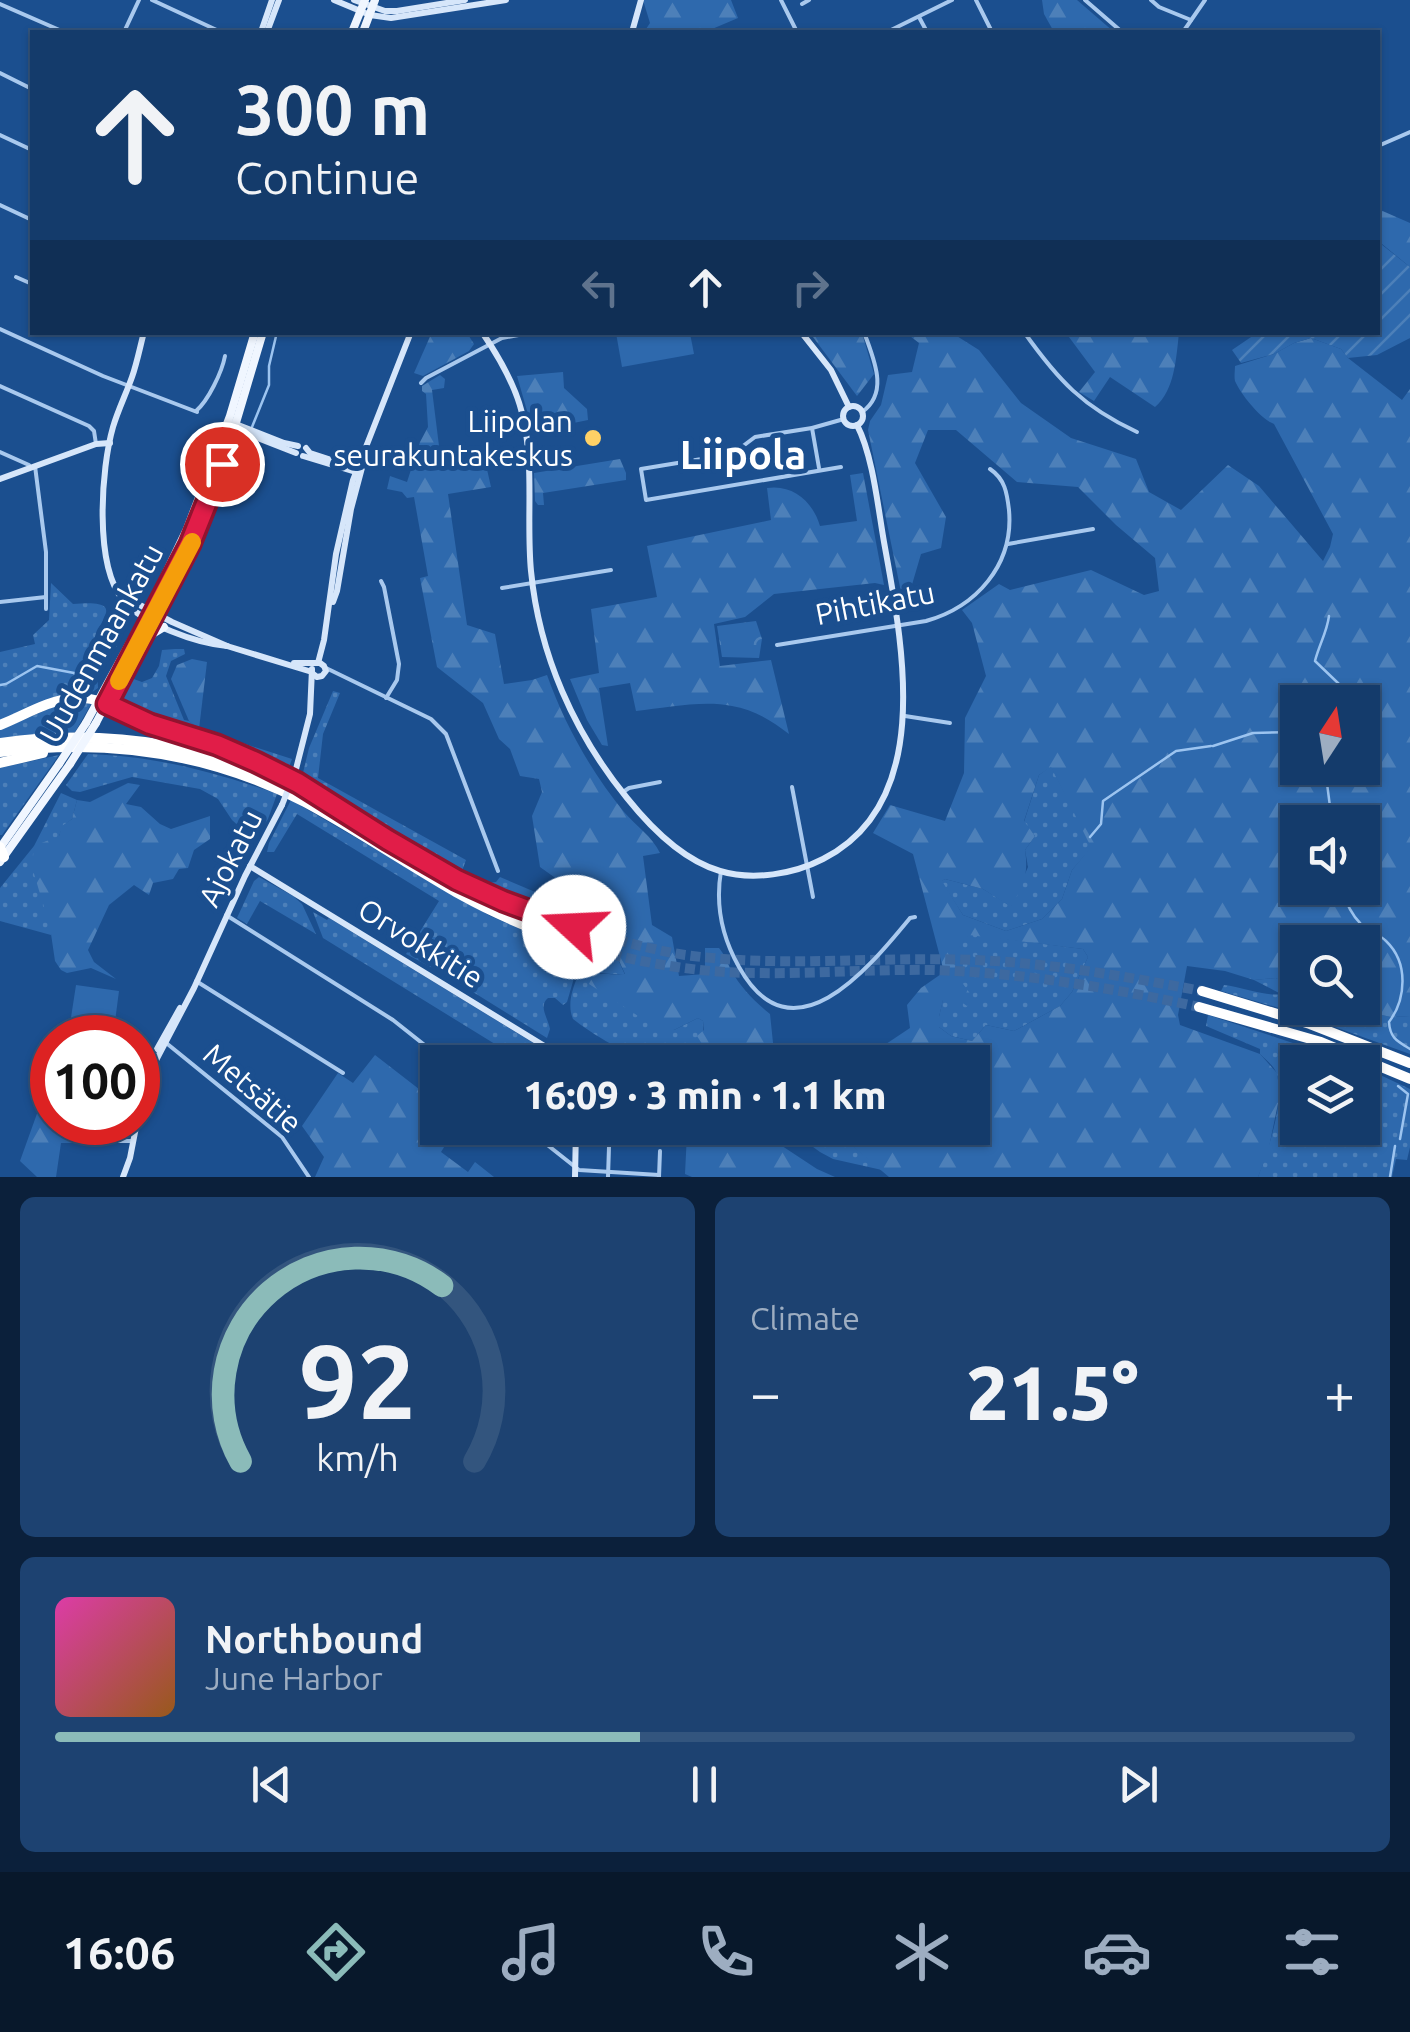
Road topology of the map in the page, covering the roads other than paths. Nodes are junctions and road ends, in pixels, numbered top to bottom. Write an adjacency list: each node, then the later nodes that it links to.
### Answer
1 (140, 0): 22 (street)
2 (152, 0): 23 (street)
3 (276, 0): 24 (street)
4 (334, 0): 18 (street)
5 (354, 0): 18 (street)
6 (465, 0): 18 (street)
7 (506, 0): 18 (street)
8 (641, 0): 26 (street)
9 (781, 0): 27 (street)
10 (809, 0): 17 (street)
11 (952, 0): 19 (street)
12 (976, 0): 30 (street)
13 (1085, 0): 31 (street)
14 (1151, 0): 20 (street)
15 (1202, 1): 20 (street)
16 (0, 4): 21 (street)
17 (802, 4)
18 (368, 6): 25 (main road)
19 (919, 17): 28 (street); 29 (street)
20 (1191, 20): 32 (street)
21 (59, 30)
22 (125, 30)
23 (217, 30)
24 (265, 30)
25 (353, 30)
26 (633, 30)
27 (796, 30)
28 (891, 30)
29 (926, 30)
30 (991, 30)
31 (1120, 30)
32 (1184, 30)
33 (0, 74): 34 (street)
34 (30, 87)
35 (1410, 132): 37 (street)
36 (0, 135): 38 (street)
37 (1380, 145)
38 (30, 149)
39 (0, 205): 40 (street)
40 (30, 219)
41 (16, 277): 42 (street)
42 (30, 283)
43 (0, 329): 57 (street)
44 (143, 335): 57 (street)
45 (253, 335): 62 (main road, Uudenmaankatu)
46 (262, 335): 62 (main road, Uudenmaankatu)
47 (410, 335): 72 (street, Ajokatu)
48 (484, 335): 53 (street)
49 (518, 335): 53 (street)
50 (803, 335): 58 (street)
51 (865, 335): 59 (street)
52 (1026, 335): 64 (street)
53 (490, 344): 55 (street); 78 (street)
54 (224, 356): 57 (street)
55 (422, 383)
56 (0, 386): 66 (street)
57 (128, 386): 65 (street)
58 (849, 407): 59 (street); 60 (street)
59 (862, 412): 61 (street)
60 (844, 419): 61 (street); 63 (street)
61 (857, 425): 84 (street)
62 (236, 427): 72 (street); 83 (main road, Uudenmaankatu)
63 (812, 428): 71 (street); 71 (street)
64 (1137, 432)
65 (110, 443): 66 (street); 83 (street)
66 (96, 444): 68 (street)
67 (0, 452): 68 (street)
68 (33, 467): 73 (street); 80 (street)
69 (841, 467): 71 (street)
70 (990, 469): 75 (street)
71 (820, 470)
72 (359, 471): 89 (street, Ajokatu)
73 (0, 479)
74 (1093, 529): 75 (street)
75 (1008, 544): 84 (street, Pihtikatu)
76 (611, 570): 78 (street)
77 (381, 581): 90 (street)
78 (533, 584): 79 (street); 101 (street)
79 (502, 588)
80 (46, 597): 81 (street); 82 (street)
81 (0, 602)
82 (46, 609)
83 (150, 614): 85 (street); 87 (street); 88 (main road, Uudenmaankatu); 91 (main road, Uudenmaankatu)
84 (899, 625): 86 (street, Pihtikatu); 92 (street)
85 (164, 628): 87 (street); 88 (main road)
86 (777, 645)
87 (227, 646): 89 (street)
88 (130, 658): 91 (main road, Uudenmaankatu)
89 (319, 670): 90 (street); 104 (street, Ajokatu, bridge)
90 (386, 698): 106 (street)
91 (103, 702): 94 (highway); 102 (highway); 103 (main road, Uudenmaankatu, bridge); 103 (main road, Uudenmaankatu, bridge)
92 (902, 716): 93 (street); 105 (street)
93 (950, 723)
94 (0, 726)
95 (0, 743): 102 (highway)
96 (142, 750): 97 (highway); 98 (highway); 112 (highway)
97 (0, 752)
98 (0, 763)
99 (660, 782): 101 (street)
100 (792, 786): 105 (street)
101 (622, 792): 107 (street)
102 (388, 840): 111 (highway)
103 (1, 853)
104 (250, 866): 109 (street, Ajokatu); 118 (street, Orvokkitie)
105 (807, 866): 107 (street); 108 (street)
106 (498, 871)
107 (721, 872): 110 (street)
108 (813, 897)
109 (226, 915): 113 (street, Ajokatu); 117 (street)
110 (915, 917)
111 (574, 927)
112 (568, 942)
113 (196, 981): 116 (street, Ajokatu); 121 (street)
114 (1202, 991): 120 (highway)
115 (1199, 1007): 122 (highway)
116 (163, 1041): 119 (street, Ajokatu); 132 (street, Metsätie)
117 (425, 1045)
118 (543, 1045)
119 (160, 1048)
120 (1410, 1062)
121 (344, 1072)
122 (1410, 1080)
123 (131, 1145): 131 (street, Ajokatu)
124 (548, 1145): 128 (street)
125 (576, 1145): 128 (street)
126 (609, 1147): 129 (street)
127 (660, 1152): 130 (street)
128 (575, 1166): 129 (street); 133 (street)
129 (609, 1174): 130 (street)
130 (659, 1176)
131 (123, 1177)
132 (309, 1177)
133 (575, 1177)

